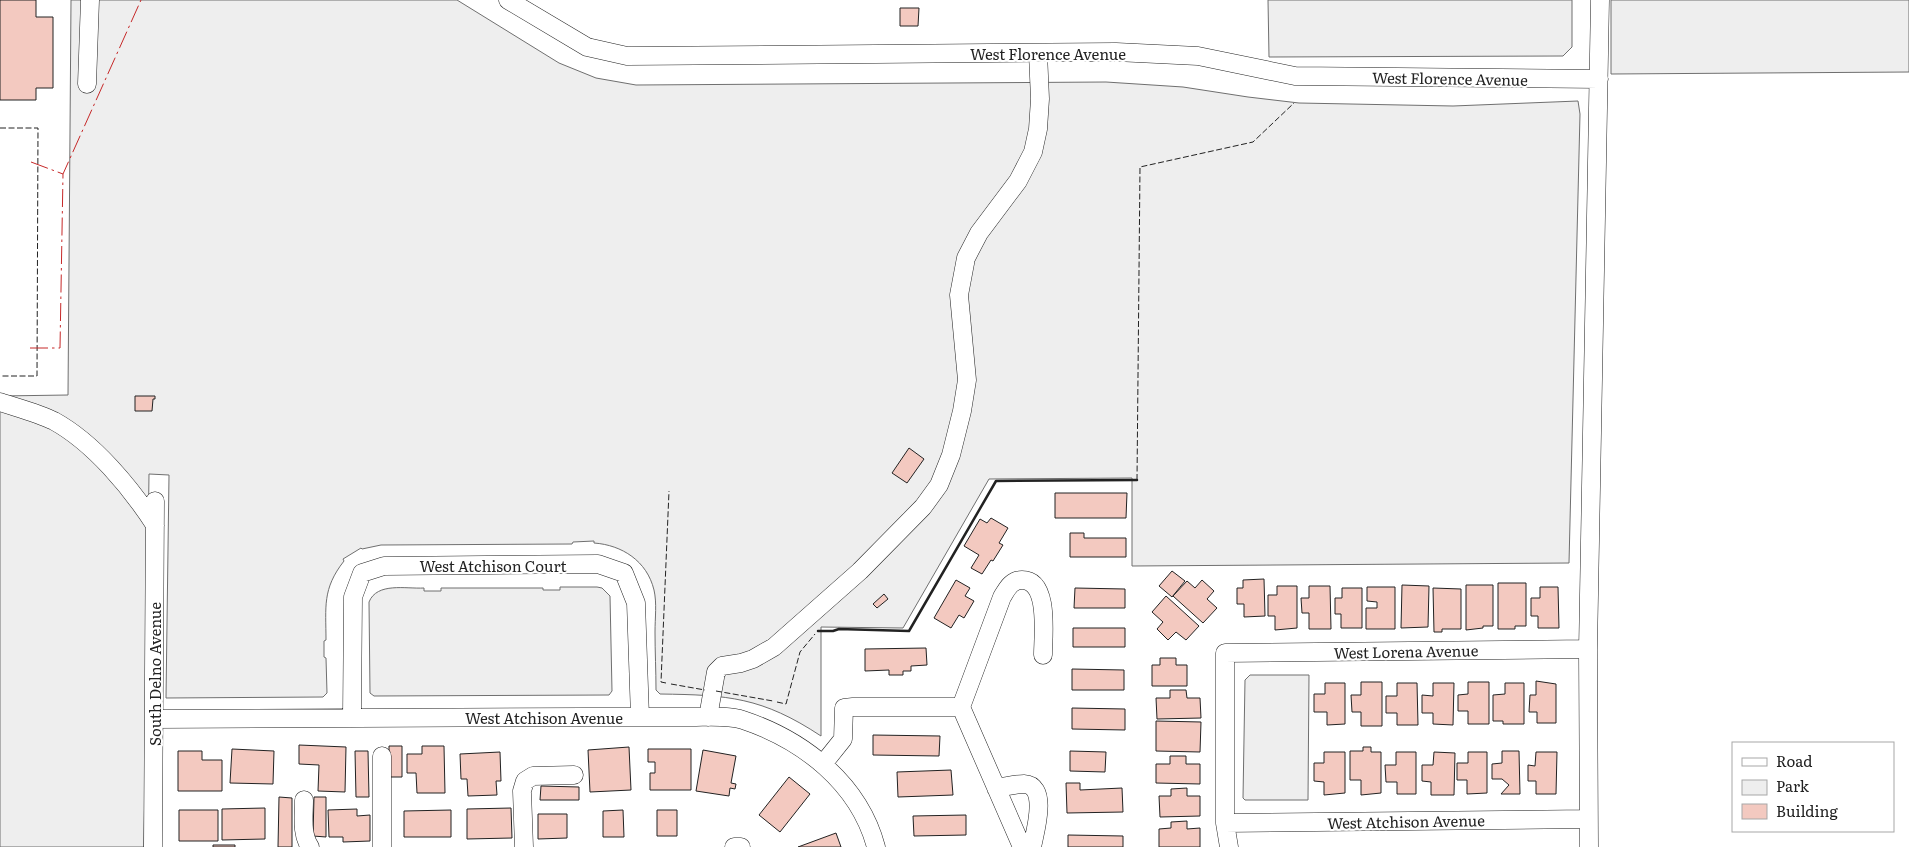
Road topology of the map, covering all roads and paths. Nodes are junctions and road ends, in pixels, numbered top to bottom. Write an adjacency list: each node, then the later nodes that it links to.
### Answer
1 (90, 0): 6 (street)
2 (508, 0): 4 (street, West Florence Avenue)
3 (1600, 0): 5 (street)
4 (1038, 53): 5 (street, West Florence Avenue); 14 (street)
5 (1599, 80): 10 (street)
6 (87, 84)
7 (0, 402): 9 (street)
8 (155, 501): 9 (street, South Delno Avenue)
9 (155, 526): 16 (street, South Delno Avenue)
10 (1588, 649): 22 (street); 23 (street, West Lorena Avenue)
11 (1043, 655): 12 (street)
12 (962, 707): 18 (street); 20 (street)
13 (640, 717): 14 (street, West Atchison Avenue); 15 (street, West Atchison Avenue); 15 (street, West Atchison Court)
14 (708, 717): 18 (street, West Atchison Avenue)
15 (352, 718): 16 (street, West Atchison Avenue)
16 (154, 719): 24 (street, South Delno Avenue)
17 (382, 756): 26 (street)
18 (823, 764): 30 (street, West Atchison Avenue)
19 (574, 775): 27 (street)
20 (996, 788): 31 (street); 32 (street)
21 (304, 800): 25 (street)
22 (1588, 820): 23 (street, West Atchison Avenue); 34 (street)
23 (1225, 823): 33 (street)
24 (153, 847)
25 (310, 847)
26 (382, 847)
27 (524, 847)
28 (734, 847): 29 (street)
29 (741, 847)
30 (876, 847)
31 (1022, 847)
32 (1032, 847)
33 (1229, 847)
34 (1589, 847)

